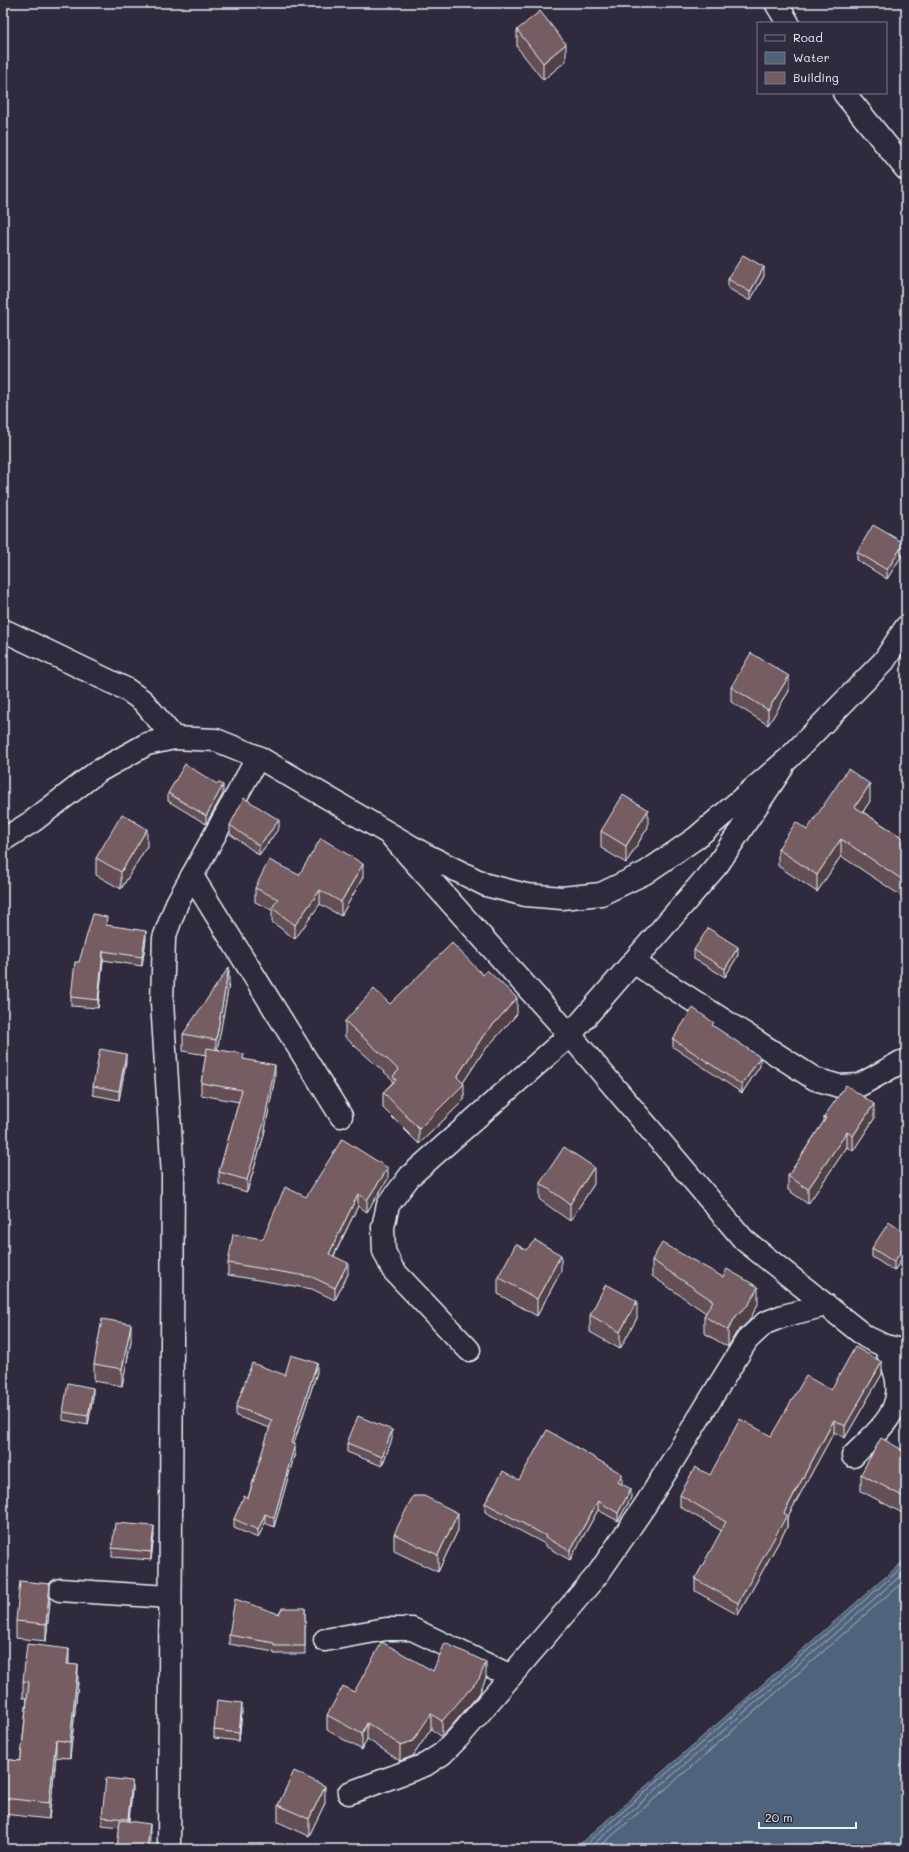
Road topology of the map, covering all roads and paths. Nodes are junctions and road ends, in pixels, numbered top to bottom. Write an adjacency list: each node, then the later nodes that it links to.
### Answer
1 (776, 3): 2 (street)
2 (787, 22)
3 (845, 94): 4 (street)
4 (906, 169)
5 (3, 630): 7 (street)
6 (905, 631): 9 (street)
7 (174, 738): 8 (street); 11 (street)
8 (258, 756): 10 (street); 12 (street)
9 (789, 758): 10 (street); 13 (street)
10 (390, 834): 14 (street)
11 (3, 840)
12 (192, 876): 16 (street); 23 (street)
13 (633, 962): 14 (street); 15 (street)
14 (570, 1035): 17 (street); 19 (street)
15 (901, 1062)
16 (341, 1116)
17 (826, 1305): 18 (street); 25 (street)
18 (884, 1346): 20 (street); 21 (street)
19 (469, 1350)
20 (906, 1351)
21 (853, 1456)
22 (60, 1590): 23 (street)
23 (169, 1597): 27 (street)
24 (325, 1640): 25 (street)
25 (511, 1676): 26 (street)
26 (349, 1793)
27 (169, 1849)

